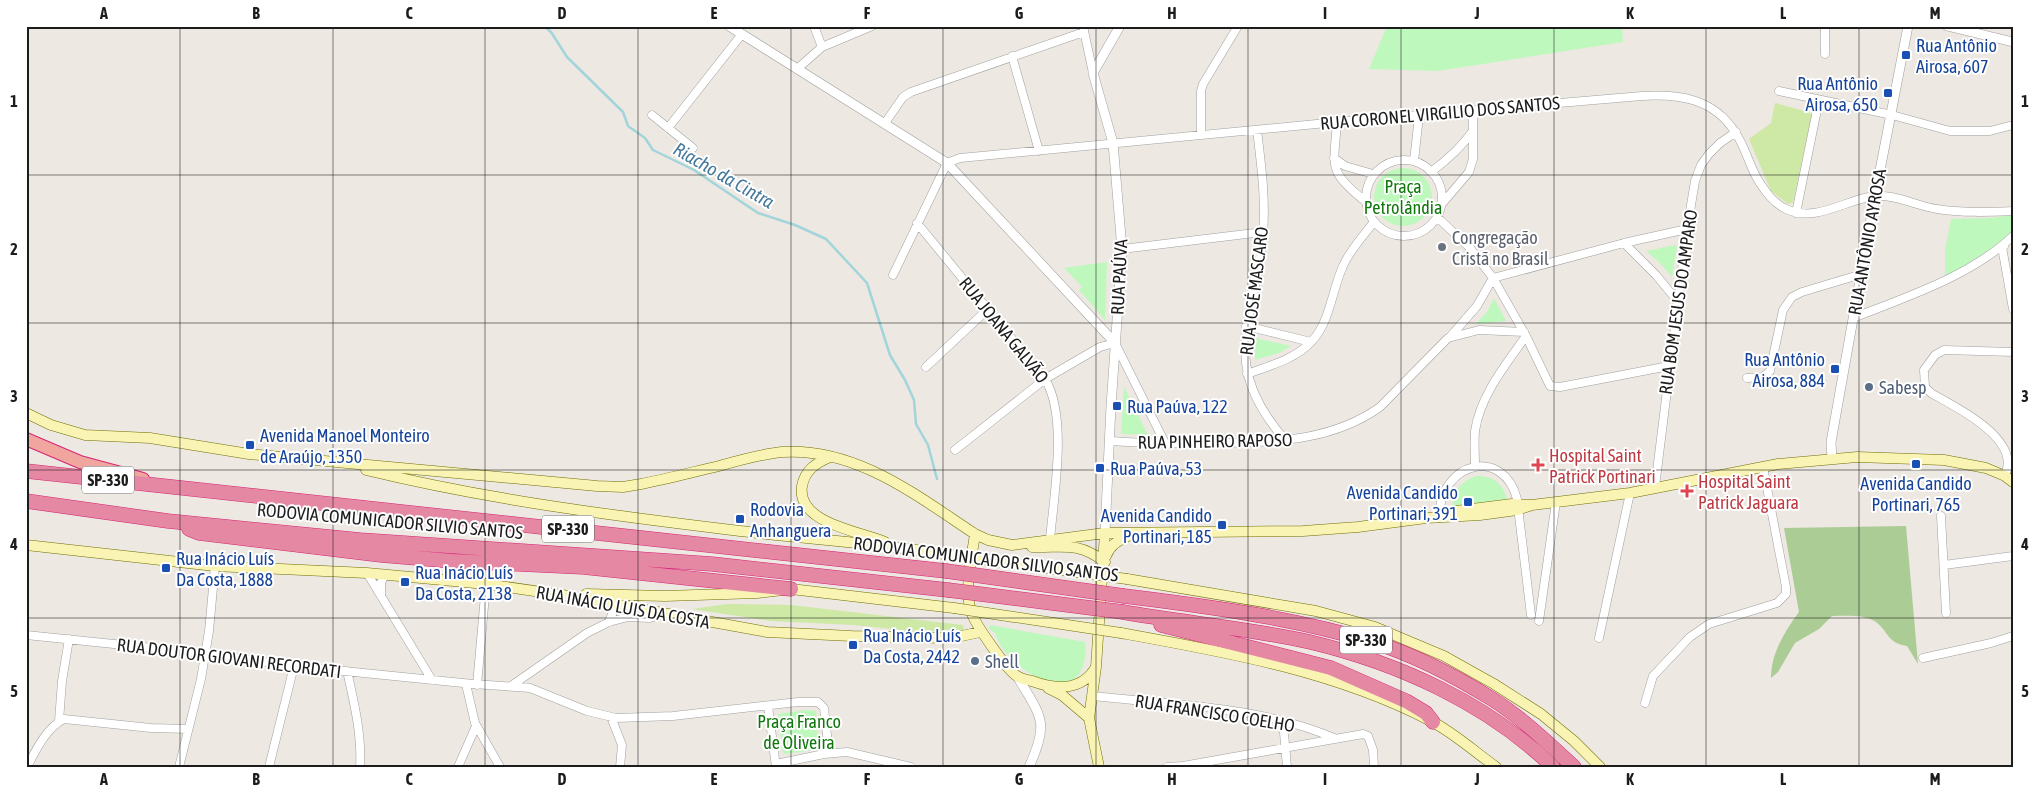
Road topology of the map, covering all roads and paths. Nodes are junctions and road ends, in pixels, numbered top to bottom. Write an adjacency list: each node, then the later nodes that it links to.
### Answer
1 (729, 26): 10 (street)
2 (814, 26): 12 (street)
3 (872, 26): 12 (street)
4 (1120, 26): 16 (street)
5 (1238, 26): 30 (street)
6 (1825, 26): 13 (street)
7 (1908, 26): 21 (street, RUA ANTÔNIO AYROSA)
8 (1947, 26): 11 (street)
9 (1084, 29): 14 (street); 16 (street, RUA PAÚVA)
10 (742, 34): 15 (street); 26 (street)
11 (2013, 42)
12 (822, 47): 15 (street)
13 (1825, 54)
14 (1012, 56): 24 (street); 33 (street)
15 (797, 69): 24 (street)
16 (1093, 73): 31 (street, RUA PAÚVA)
17 (1779, 91): 18 (street)
18 (1819, 100): 21 (street); 43 (street)
19 (1473, 111): 22 (street, RUA CORONEL VIRGILIO DOS SANTOS); 28 (street); 29 (street, RUA CORONEL VIRGILIO DOS SANTOS)
20 (652, 115): 26 (street)
21 (1892, 115): 25 (street); 39 (street, RUA ANTÔNIO AYROSA)
22 (1419, 116): 23 (street, RUA CORONEL VIRGILIO DOS SANTOS); 35 (street)
23 (1337, 122): 27 (street, RUA CORONEL VIRGILIO DOS SANTOS); 34 (street)
24 (885, 123): 36 (street)
25 (2013, 125)
26 (668, 128): 32 (street)
27 (1258, 130): 30 (street, RUA CORONEL VIRGILIO DOS SANTOS); 48 (street, RUA JOSÉ MASCARO)
28 (1472, 132): 37 (street); 41 (street)
29 (1736, 132): 43 (street, RUA CORONEL VIRGILIO DOS SANTOS); 47 (street, RUA BOM JESUS DO AMPARO)
30 (1201, 135): 31 (street, RUA CORONEL VIRGILIO DOS SANTOS)
31 (1113, 144): 33 (street, RUA CORONEL VIRGILIO DOS SANTOS); 53 (street, RUA PAÚVA)
32 (693, 148)
33 (1039, 151): 36 (street, RUA CORONEL VIRGILIO DOS SANTOS)
34 (1334, 158): 38 (street); 40 (street)
35 (1414, 161): 37 (street); 38 (street)
36 (946, 163): 46 (street); 65 (street)
37 (1432, 172): 41 (street)
38 (1374, 174): 40 (street)
39 (1875, 196): 42 (street); 43 (street); 54 (street, RUA ANTÔNIO AYROSA)
40 (1366, 201): 45 (street)
41 (1441, 205): 44 (street)
42 (2013, 211)
43 (1796, 213)
44 (1437, 216): 45 (street); 56 (street)
45 (1374, 222): 64 (street)
46 (917, 223): 55 (street); 58 (street, RUA JOANA GALVÃO)
47 (1687, 229): 50 (street); 57 (street, RUA BOM JESUS DO AMPARO)
48 (1263, 232): 53 (street); 61 (street, RUA JOSÉ MASCARO)
49 (2013, 236): 52 (street)
50 (1624, 243): 56 (street); 57 (street)
51 (2013, 243): 52 (street)
52 (2002, 247): 59 (street); 60 (street)
53 (1122, 249): 65 (street, RUA PAÚVA)
54 (1862, 274): 60 (street, RUA ANTÔNIO AYROSA); 70 (street)
55 (893, 275)
56 (1493, 278): 62 (street); 63 (street, RUA PINHEIRO RAPOSO)
57 (1679, 303): 67 (street, RUA BOM JESUS DO AMPARO)
58 (988, 309): 68 (street); 71 (street, RUA JOANA GALVÃO)
59 (2013, 309)
60 (1853, 318): 79 (street, RUA ANTÔNIO AYROSA)
61 (1246, 326): 64 (street); 69 (street, RUA JOSÉ MASCARO)
62 (1525, 334): 63 (street); 67 (street); 81 (street)
63 (1448, 338): 74 (street, RUA PINHEIRO RAPOSO)
64 (1311, 342): 69 (street)
65 (1114, 343): 71 (street); 75 (street, RUA PAÚVA); 76 (street)
66 (2013, 352): 84 (street)
67 (1669, 366): 85 (street, RUA BOM JESUS DO AMPARO)
68 (926, 367)
69 (1247, 374): 74 (street, RUA JOSÉ MASCARO)
70 (1748, 378)
71 (1045, 379): 77 (street); 97 (street, RUA JOANA GALVÃO)
72 (26, 413): 80 (main road)
73 (26, 439): 86 (highway)
74 (1286, 441): 76 (street, RUA PINHEIRO RAPOSO)
75 (1110, 442): 76 (street, RUA PINHEIRO RAPOSO); 95 (street, RUA PAÚVA)
76 (1166, 445)
77 (955, 450)
78 (830, 457): 80 (main road); 96 (main road); 100 (main road)
79 (1832, 458): 82 (main road); 84 (main road)
80 (328, 461): 100 (main road)
81 (1475, 466): 90 (street); 91 (street)
82 (1763, 467): 85 (main road); 135 (street)
83 (26, 471): 86 (highway, RODOVIA COMUNICADOR SILVIO SANTOS / SP-330)
84 (2009, 479)
85 (1655, 487): 87 (main road)
86 (190, 489): 163 (highway, RODOVIA COMUNICADOR SILVIO SANTOS / SP-330, bridge)
87 (1630, 493): 89 (main road); 121 (street)
88 (26, 501): 93 (highway, RODOVIA COMUNICADOR SILVIO SANTOS / SP-330)
89 (1556, 502): 90 (main road); 116 (street)
90 (1517, 507): 91 (main road); 115 (street)
91 (1440, 515): 94 (main road)
92 (1940, 516): 103 (street)
93 (168, 521): 108 (highway); 112 (highway, RODOVIA COMUNICADOR SILVIO SANTOS / SP-330, bridge)
94 (1136, 532): 95 (main road); 102 (main road)
95 (1106, 533): 97 (main road); 102 (main road)
96 (975, 534): 99 (main road); 118 (main road)
97 (1050, 539): 99 (main road)
98 (26, 545): 104 (main road, RUA INÁCIO LUIS DA COSTA)
99 (1020, 545): 102 (main road)
100 (897, 547): 164 (main road, bridge)
101 (2013, 556): 103 (street)
102 (1105, 562): 126 (main road)
103 (1944, 565): 113 (street)
104 (215, 566): 105 (main road, RUA INÁCIO LUIS DA COSTA); 123 (street)
105 (367, 573): 106 (main road, RUA INÁCIO LUIS DA COSTA); 109 (street)
106 (386, 574): 107 (main road, RUA INÁCIO LUIS DA COSTA); 109 (street)
107 (486, 584): 110 (main road, RUA INÁCIO LUIS DA COSTA); 131 (street)
108 (791, 589): 110 (main road); 141 (main road, bridge)
109 (381, 596): 129 (street)
110 (569, 596): 111 (main road, RUA INÁCIO LUIS DA COSTA)
111 (616, 604): 114 (main road, RUA INÁCIO LUIS DA COSTA); 117 (street)
112 (1125, 613): 141 (highway); 162 (highway, RODOVIA COMUNICADOR SILVIO SANTOS / SP-330)
113 (1946, 613)
114 (663, 614): 117 (street); 118 (main road, RUA INÁCIO LUIS DA COSTA)
115 (1531, 615)
116 (1539, 621)
117 (609, 622): 132 (street)
118 (980, 632): 128 (main road)
119 (26, 635): 122 (street, RUA DOUTOR GIOVANI RECORDATI)
120 (2013, 636): 124 (street)
121 (1599, 638)
122 (69, 639): 123 (street, RUA DOUTOR GIOVANI RECORDATI); 140 (street)
123 (205, 654): 125 (street, RUA DOUTOR GIOVANI RECORDATI); 143 (street)
124 (1923, 658)
125 (294, 666): 127 (street, RUA DOUTOR GIOVANI RECORDATI); 150 (street)
126 (1096, 666): 133 (main road); 134 (main road)
127 (347, 671): 129 (street, RUA DOUTOR GIOVANI RECORDATI); 151 (street)
128 (1017, 676): 133 (main road); 156 (street)
129 (432, 680): 130 (street, RUA DOUTOR GIOVANI RECORDATI)
130 (466, 684): 131 (street, RUA DOUTOR GIOVANI RECORDATI); 142 (street)
131 (477, 685): 132 (street, RUA DOUTOR GIOVANI RECORDATI)
132 (511, 686): 137 (street, RUA DOUTOR GIOVANI RECORDATI)
133 (1046, 687): 138 (main road)
134 (1093, 696): 138 (main road); 139 (street, RUA FRANCISCO COELHO)
135 (1645, 703)
136 (768, 706): 137 (street, RUA DOUTOR GIOVANI RECORDATI); 146 (street, RUA DOUTOR GIOVANI RECORDATI); 147 (street)
137 (610, 717): 154 (street)
138 (1090, 718): 157 (main road)
139 (1283, 721): 144 (street, RUA FRANCISCO COELHO); 145 (street)
140 (59, 722): 143 (street); 148 (street)
141 (1433, 722): 161 (main road)
142 (476, 726): 152 (street); 153 (street)
143 (188, 729): 149 (street)
144 (1334, 738): 145 (street); 160 (street)
145 (1285, 748): 158 (street); 159 (street)
146 (829, 753): 147 (street); 155 (street)
147 (776, 765)
148 (27, 767)
149 (179, 767)
150 (269, 767)
151 (360, 767)
152 (458, 767)
153 (500, 767)
154 (620, 767)
155 (911, 767)
156 (1029, 767)
157 (1099, 767)
158 (1167, 767)
159 (1287, 767)
160 (1374, 767)
161 (1496, 767)
162 (1553, 767)
163 (1574, 767)
164 (1600, 767)

